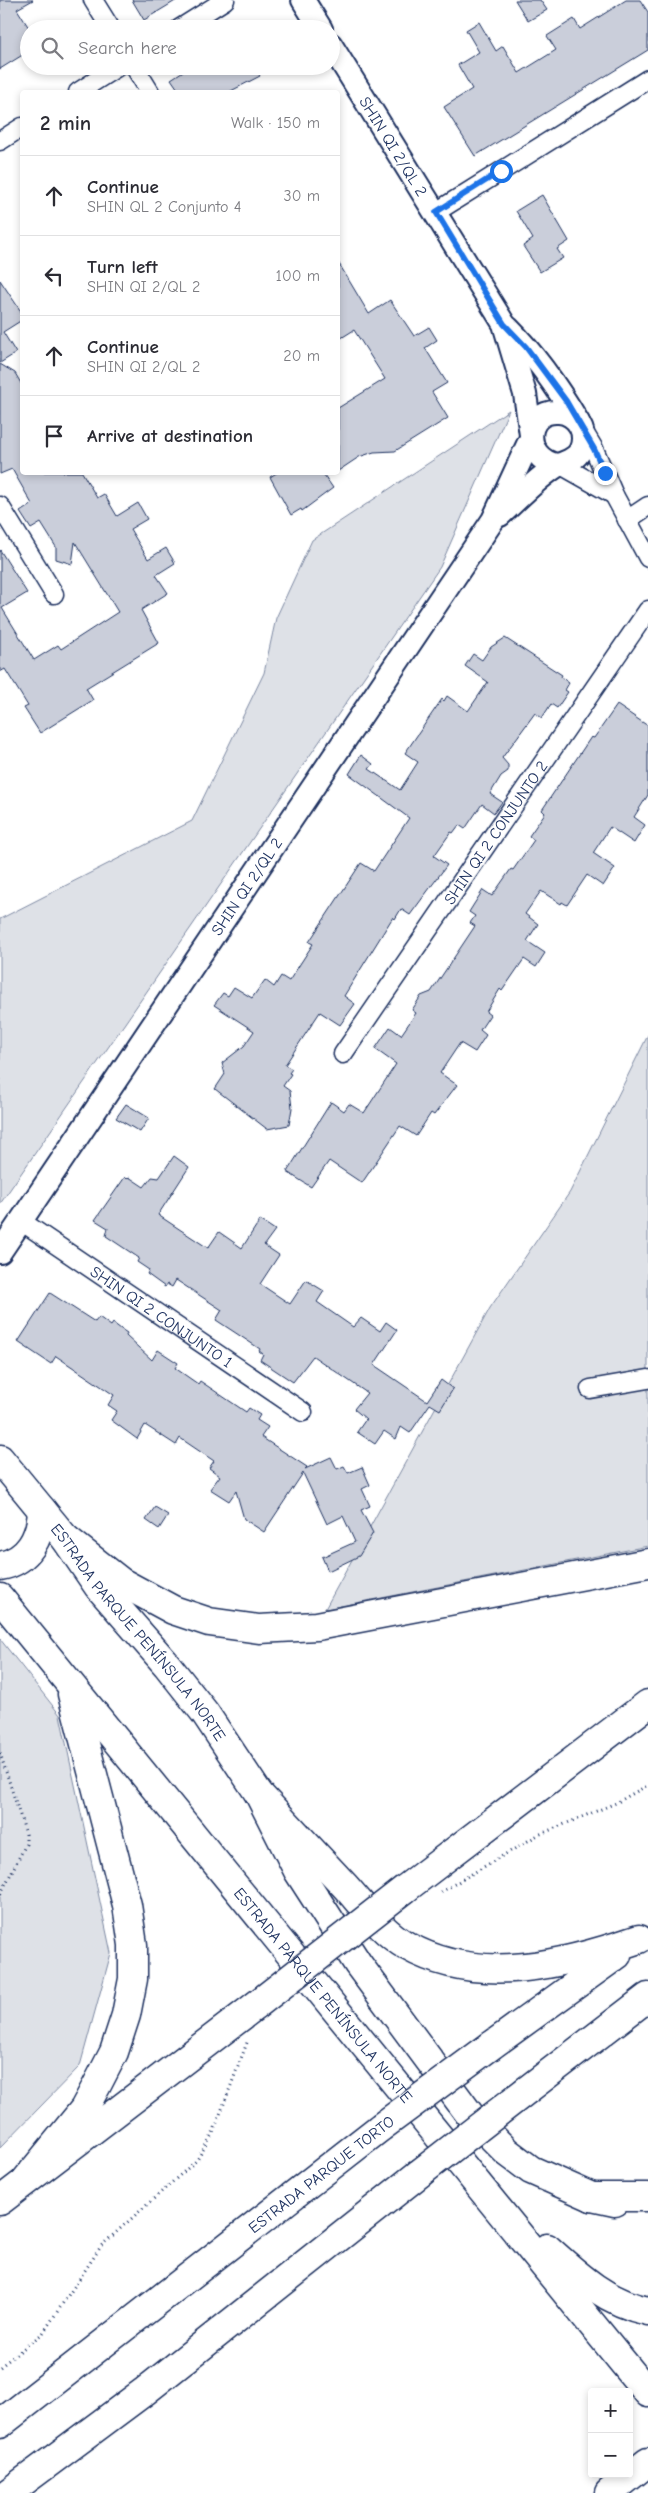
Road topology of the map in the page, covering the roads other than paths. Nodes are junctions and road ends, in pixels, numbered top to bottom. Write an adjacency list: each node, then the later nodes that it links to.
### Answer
1 (93, 0): 4 (street)
2 (225, 0): 5 (street)
3 (303, 0): 6 (street)
4 (105, 20)
5 (193, 20)
6 (315, 20)
7 (340, 59): 15 (street, SHIN QI 2/QL 2)
8 (105, 75): 11 (street)
9 (140, 75): 12 (street)
10 (648, 79): 15 (street)
11 (81, 90)
12 (149, 90)
13 (20, 128): 14 (street)
14 (0, 141)
15 (436, 212): 16 (street, SHIN QI 2/QL 2)
16 (504, 324): 17 (street, SHIN QI 2/QL 2); 18 (street, SHIN QI 2/QL 2)
17 (580, 425): 18 (street); 19 (street); 20 (street, SHIN QI 2/QL 2)
18 (531, 437): 19 (street); 23 (street, SHIN QI 2/QL 2)
19 (559, 465): 20 (street); 23 (street, SHIN QI 2/QL 2)
20 (614, 494): 24 (street, SHIN QI 2/QL 2)
21 (0, 506): 26 (street)
22 (648, 506): 24 (street)
23 (493, 520): 29 (street, SHIN QI 2/QL 2)
24 (627, 520): 25 (street, SHIN QI 2/QL 2)
25 (648, 558)
26 (54, 594)
27 (648, 610): 28 (street, SHIN QI 2 CONJUNTO 2)
28 (343, 1054)
29 (21, 1221): 30 (street, SHIN QI 2/QL 2); 33 (street, SHIN QI 2 CONJUNTO 1)
30 (0, 1252)
31 (648, 1379): 32 (street)
32 (590, 1390)
33 (304, 1412)
34 (0, 1459): 35 (main road, ESTRADA PARQUE PENÍNSULA NORTE)
35 (42, 1510): 36 (main road, ESTRADA PARQUE PENÍNSULA NORTE); 38 (main road)
36 (65, 1538): 37 (main road); 42 (main road, ESTRADA PARQUE PENÍNSULA NORTE)
37 (648, 1563)
38 (0, 1566)
39 (0, 1598): 40 (main road, ESTRADA PARQUE PENÍNSULA NORTE)
40 (69, 1685): 45 (main road); 46 (main road, ESTRADA PARQUE PENÍNSULA NORTE)
41 (648, 1704): 45 (main road, bridge)
42 (259, 1794): 43 (main road); 47 (main road, ESTRADA PARQUE PENÍNSULA NORTE)
43 (644, 1936): 53 (main road, ESTRADA PARQUE TORTO, bridge)
44 (648, 1997): 55 (main road, bridge)
45 (26, 2180): 49 (main road)
46 (474, 2181): 51 (main road); 52 (main road, ESTRADA PARQUE PENÍNSULA NORTE)
47 (592, 2197): 48 (main road); 50 (main road, ESTRADA PARQUE PENÍNSULA NORTE)
48 (648, 2197)
49 (0, 2201)
50 (648, 2209)
51 (648, 2311)
52 (648, 2393)
53 (0, 2424)
54 (645, 2464): 58 (main road)
55 (47, 2466): 56 (main road); 57 (main road)
56 (8, 2493)
57 (29, 2493)
58 (608, 2493)

